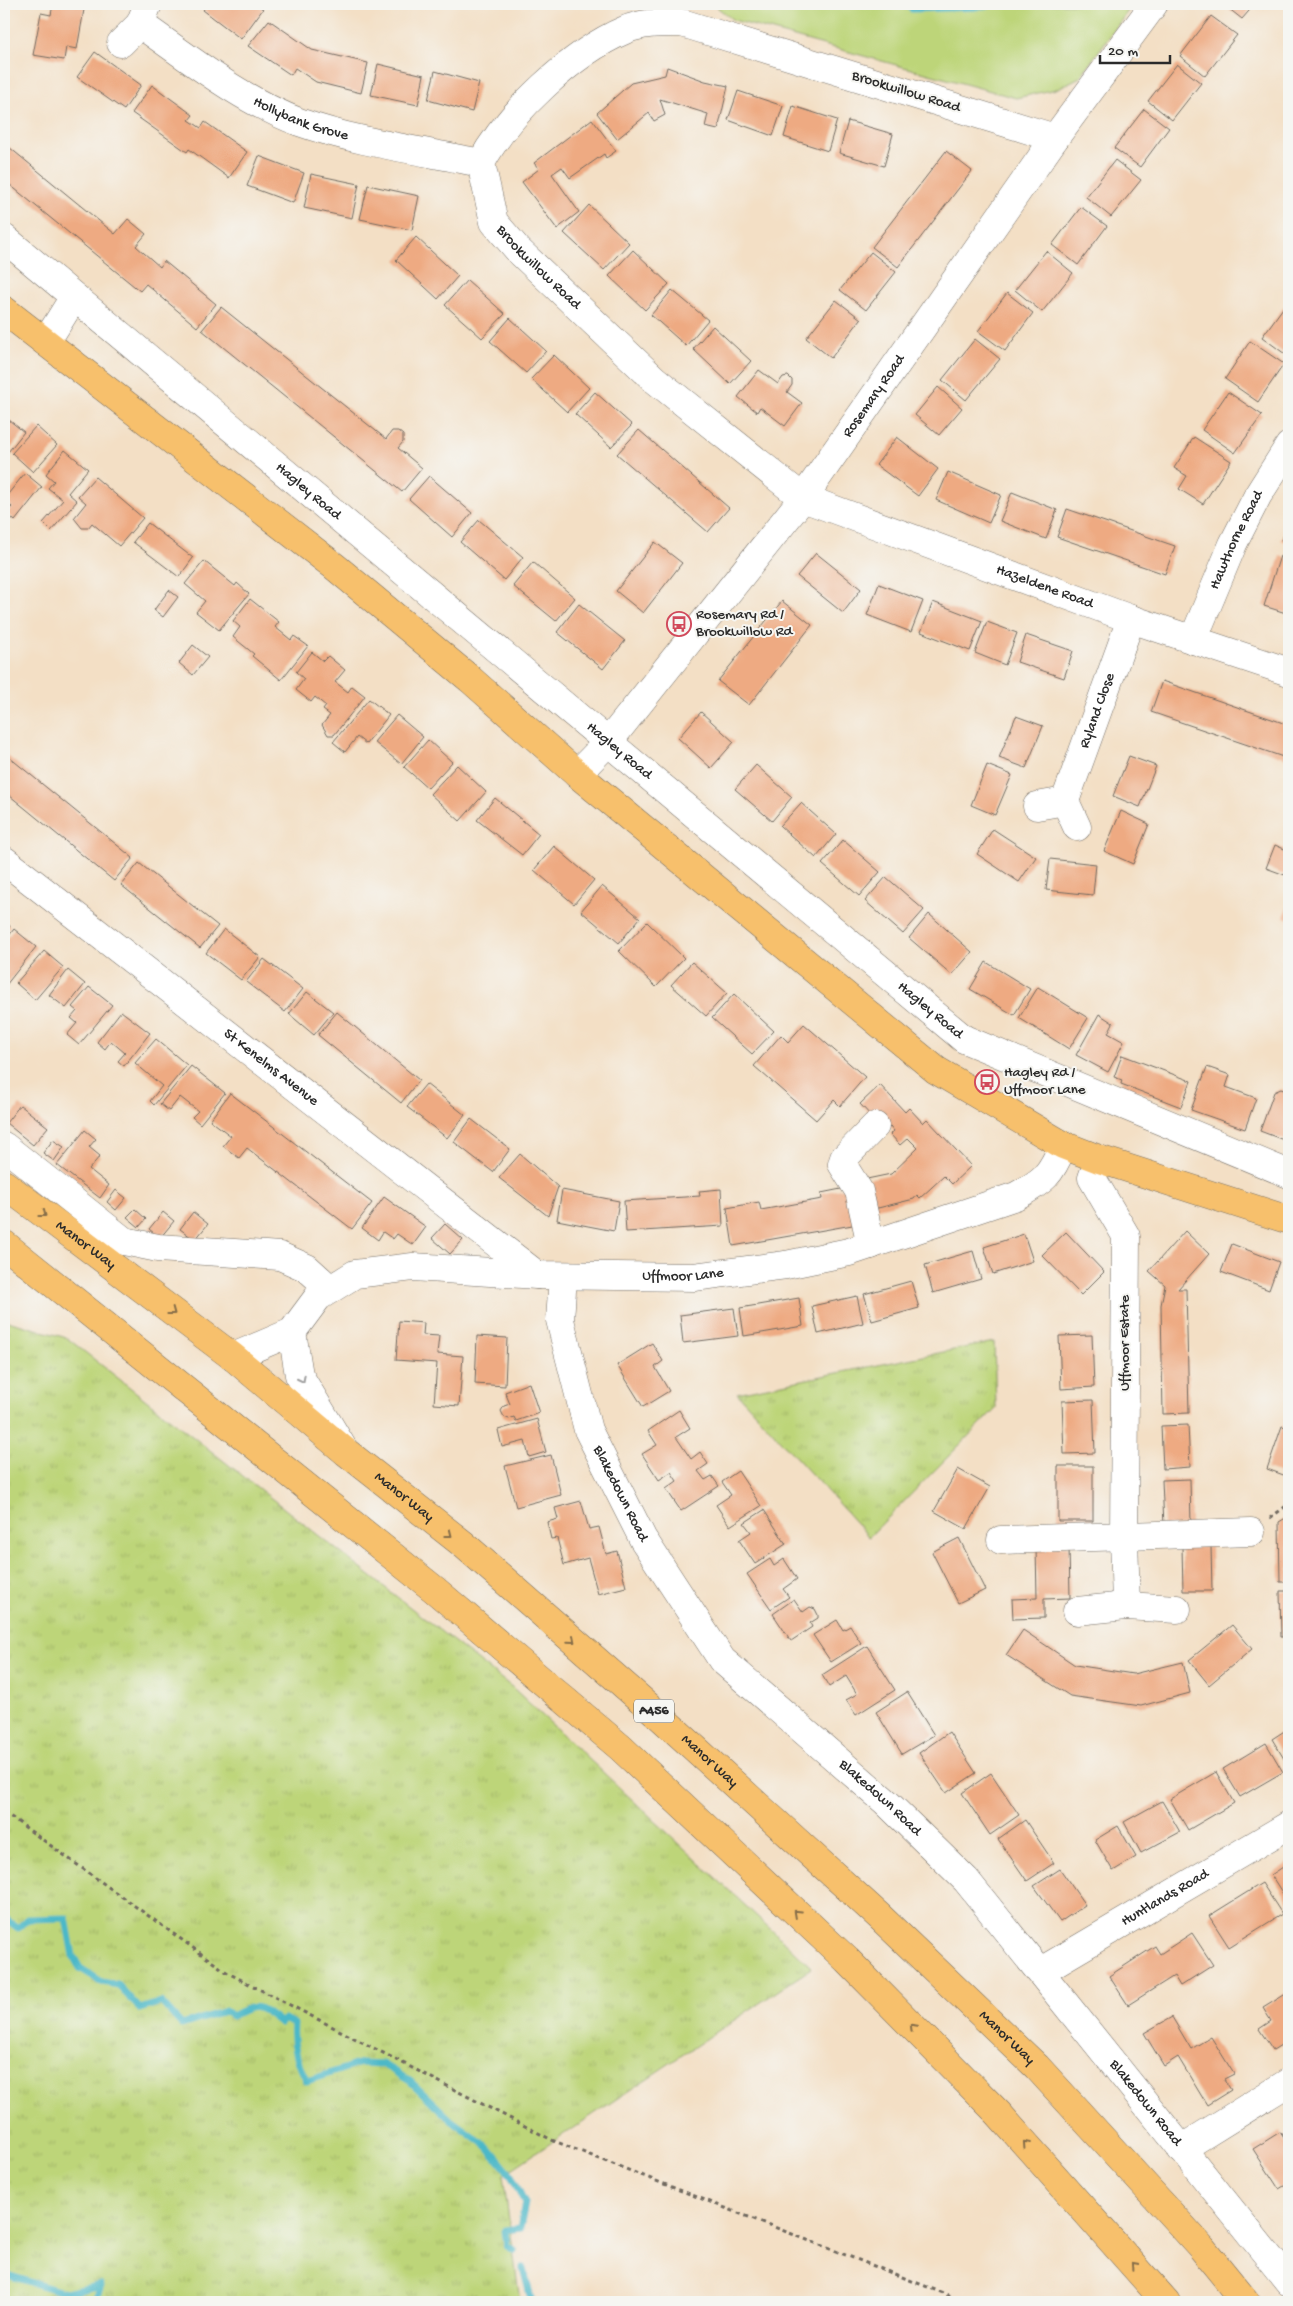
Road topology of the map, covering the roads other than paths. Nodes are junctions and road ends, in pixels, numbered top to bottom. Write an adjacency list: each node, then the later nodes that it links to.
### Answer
1 (1154, 4): 4 (street, Rosemary Road)
2 (683, 14): 4 (street, Brookwillow Road); 5 (street, Brookwillow Road)
3 (137, 24): 5 (street, Hollybank Grove)
4 (1055, 138): 11 (street, Rosemary Road)
5 (481, 163): 11 (street, Brookwillow Road)
6 (4, 238): 7 (street, Hagley Road)
7 (74, 297): 9 (street); 15 (street, Hagley Road)
8 (4, 310): 9 (main road)
9 (46, 342): 16 (main road)
10 (1289, 446): 13 (street, Hawthorne Road)
11 (802, 498): 12 (street, Hazeldene Road); 15 (street, Rosemary Road)
12 (1131, 619): 13 (street, Hazeldene Road); 17 (street, Ryland Close)
13 (1193, 640): 14 (street, Hazeldene Road)
14 (1289, 672)
15 (609, 741): 16 (street, Rosemary Road); 25 (street, Hagley Road)
16 (577, 774): 22 (main road)
17 (1065, 801): 18 (street); 19 (street)
18 (1037, 806)
19 (1077, 827)
20 (4, 860): 30 (street, St Kenelms Avenue)
21 (874, 1126): 29 (street)
22 (1063, 1145): 24 (main road); 29 (street, Uffmoor Lane)
23 (4, 1146): 31 (street)
24 (1099, 1160): 27 (main road); 36 (street, Uffmoor Estate)
25 (1289, 1174)
26 (4, 1184): 33 (main road, Manor Way / A456, one-way to 33)
27 (1289, 1220)
28 (4, 1244): 46 (main road, one-way to 28)
29 (871, 1245): 30 (street, Uffmoor Lane)
30 (550, 1275): 31 (street, Uffmoor Lane); 42 (street, Blakedown Road)
31 (329, 1288): 32 (street, Uffmoor Lane)
32 (292, 1332): 33 (street); 34 (street, one-way to 34)
33 (232, 1357): 34 (main road, Manor Way / A456)
34 (346, 1452): 47 (main road, Manor Way / A456, one-way to 47)
35 (1251, 1532): 36 (street)
36 (1124, 1537): 37 (street); 38 (street, Uffmoor Estate)
37 (1001, 1540)
38 (1126, 1606): 39 (street); 40 (street)
39 (1177, 1609)
40 (1077, 1612)
41 (1289, 1825): 42 (street, Huntlands Road)
42 (1041, 1971): 44 (street, Blakedown Road)
43 (1289, 2082): 44 (street)
44 (1181, 2149): 45 (street, Blakedown Road)
45 (1289, 2282)
46 (1166, 2302)
47 (1246, 2302)

